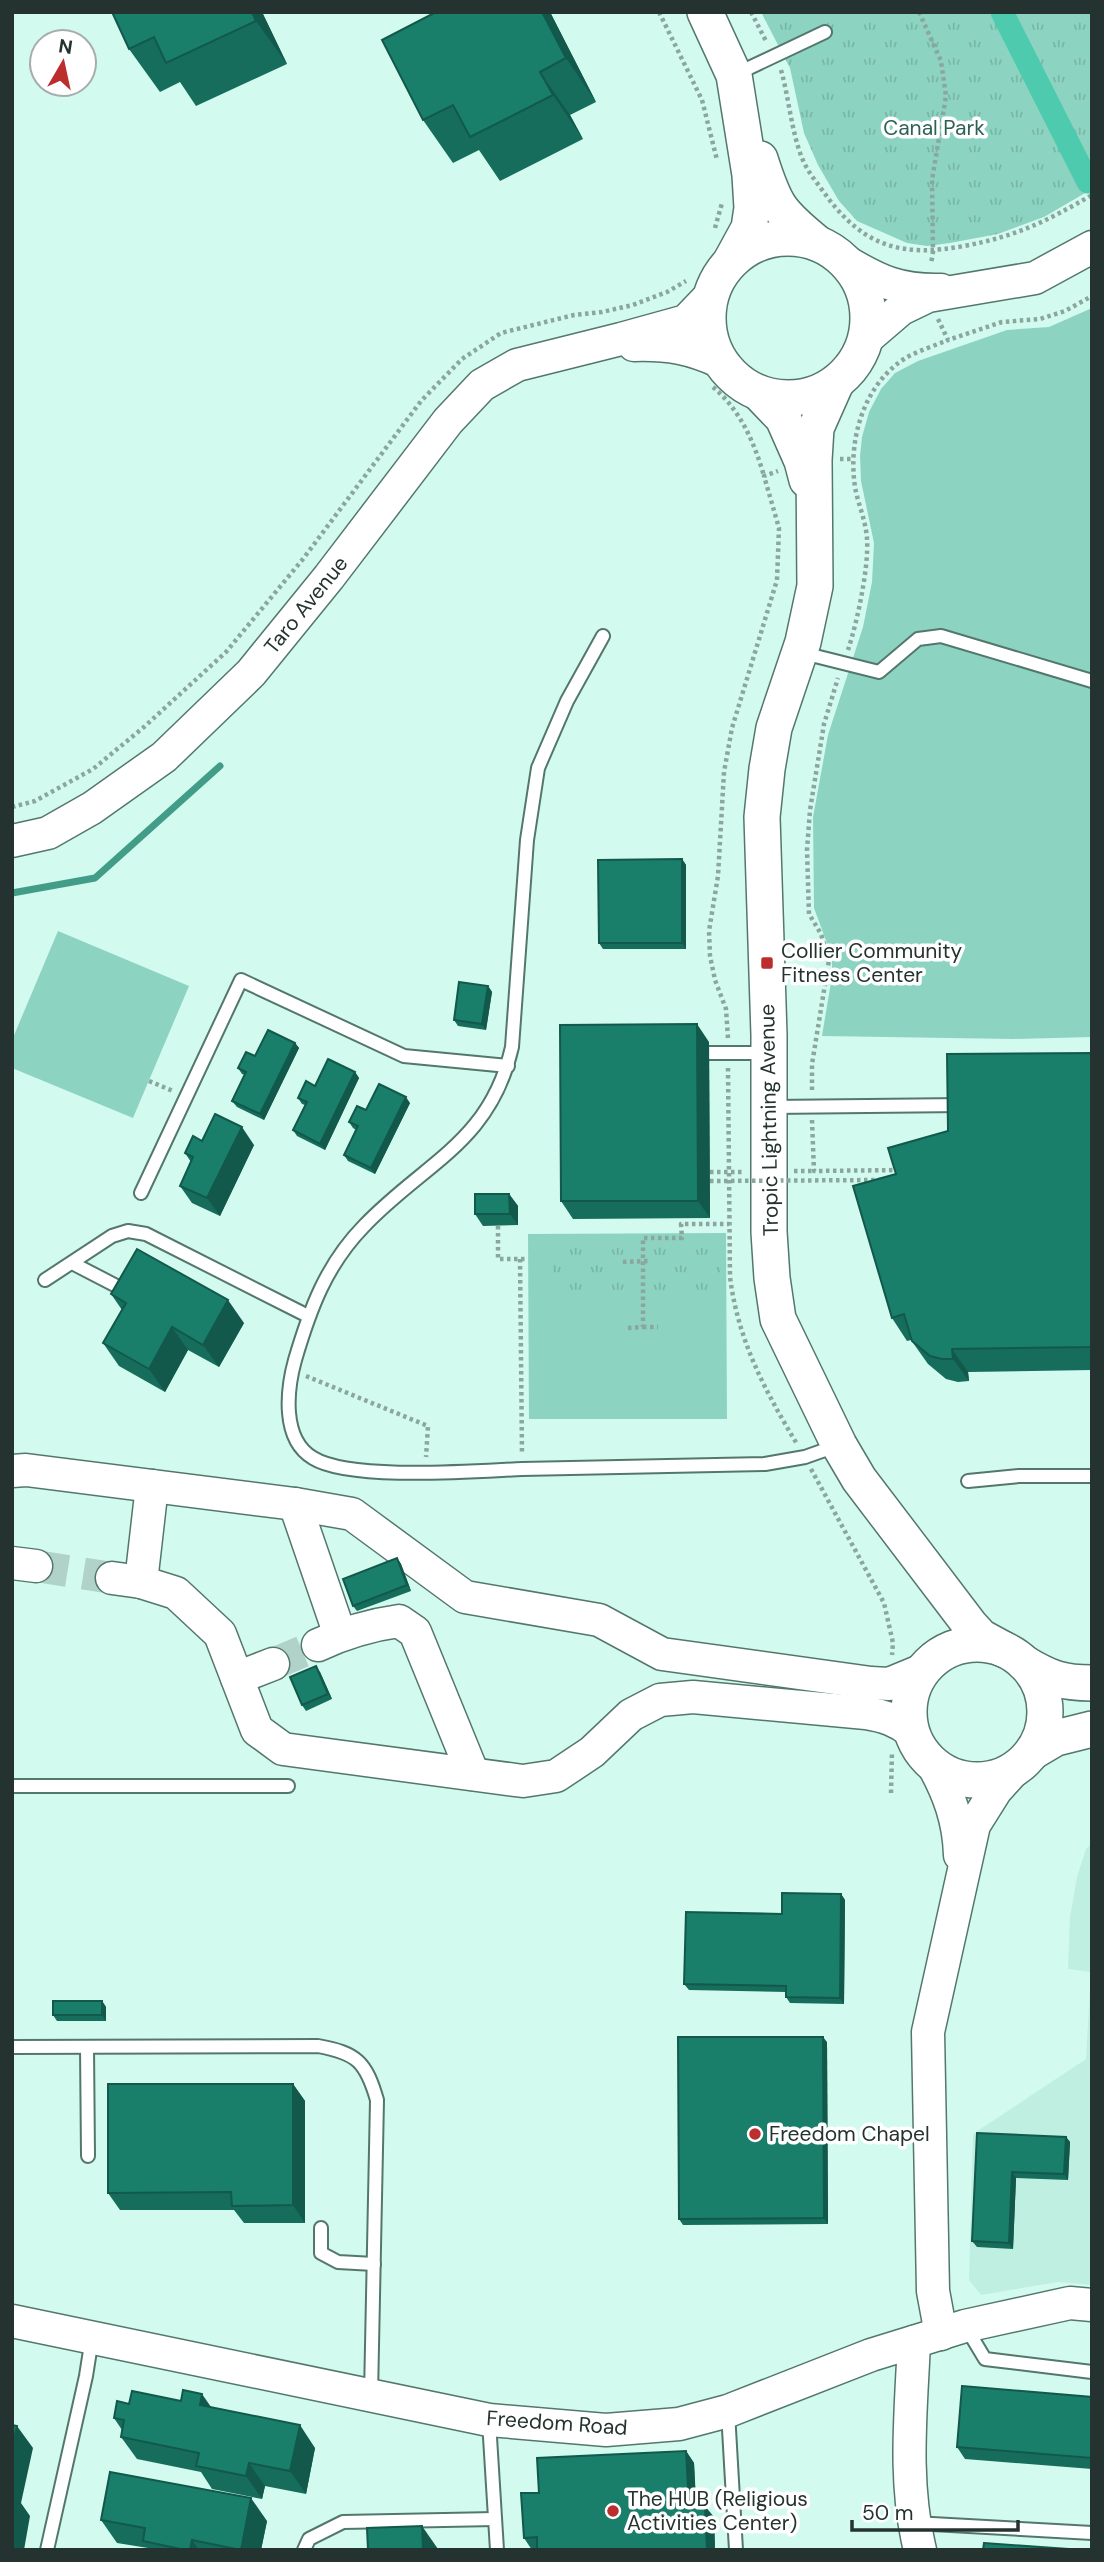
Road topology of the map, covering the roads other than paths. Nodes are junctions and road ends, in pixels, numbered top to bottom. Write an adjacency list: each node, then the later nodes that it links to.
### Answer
1 (705, 12): 3 (main road)
2 (825, 32): 3 (lane)
3 (734, 75): 5 (main road); 6 (main road)
4 (1092, 247): 7 (street)
5 (831, 252): 6 (main road); 7 (street); 9 (main road)
6 (731, 261): 8 (main road)
7 (927, 293): 9 (street)
8 (710, 296): 10 (street); 11 (main road)
9 (866, 339): 12 (main road)
10 (576, 349): 11 (street); 18 (street, Taro Avenue)
11 (714, 372): 13 (main road)
12 (835, 383): 13 (main road); 14 (main road)
13 (759, 393): 14 (main road)
14 (815, 529): 16 (main road, Tropic Lightning Avenue)
15 (603, 636): 21 (lane)
16 (799, 652): 17 (lane); 20 (main road, Tropic Lightning Avenue)
17 (1092, 681)
18 (12, 841)
19 (709, 1053): 20 (lane)
20 (768, 1053): 23 (main road, Tropic Lightning Avenue)
21 (508, 1066): 24 (lane); 28 (lane)
22 (963, 1105): 23 (lane)
23 (768, 1107): 29 (main road, Tropic Lightning Avenue)
24 (141, 1193)
25 (72, 1263): 26 (lane); 27 (lane); 28 (lane)
26 (45, 1280)
27 (138, 1298)
28 (308, 1316): 29 (lane)
29 (839, 1445): 35 (main road, Tropic Lightning Avenue)
30 (12, 1471): 33 (street)
31 (1092, 1476): 32 (lane)
32 (968, 1481)
33 (152, 1486): 34 (street); 39 (street)
34 (295, 1504): 37 (street); 45 (street)
35 (943, 1586): 36 (main road, Tropic Lightning Avenue); 37 (main road)
36 (1013, 1656): 37 (main road); 40 (main road); 43 (main road)
37 (932, 1662): 42 (main road)
38 (273, 1664): 39 (street)
39 (237, 1678): 45 (street)
40 (1092, 1683)
41 (1092, 1729): 43 (main road)
42 (912, 1732): 44 (main road); 45 (street)
43 (1025, 1760): 44 (main road); 48 (street)
44 (932, 1763): 48 (street)
45 (473, 1774)
46 (12, 1786): 47 (lane)
47 (288, 1786)
48 (960, 1881): 56 (street)
49 (12, 2047): 50 (lane)
50 (87, 2047): 51 (lane); 53 (lane)
51 (88, 2156)
52 (321, 2228): 53 (lane)
53 (374, 2264): 59 (lane)
54 (1090, 2301): 56 (street, Freedom Road)
55 (12, 2321): 57 (street, Freedom Road)
56 (940, 2334): 58 (lane); 60 (street, Freedom Road); 64 (street)
57 (92, 2337): 59 (street, Freedom Road); 65 (lane)
58 (1092, 2372)
59 (371, 2396): 61 (street, Freedom Road)
60 (728, 2411): 61 (street, Freedom Road); 68 (lane)
61 (489, 2420): 62 (lane)
62 (495, 2519): 66 (lane); 67 (lane)
63 (1092, 2533): 64 (lane)
64 (916, 2536)
65 (47, 2550)
66 (304, 2550)
67 (496, 2550)
68 (736, 2550)

